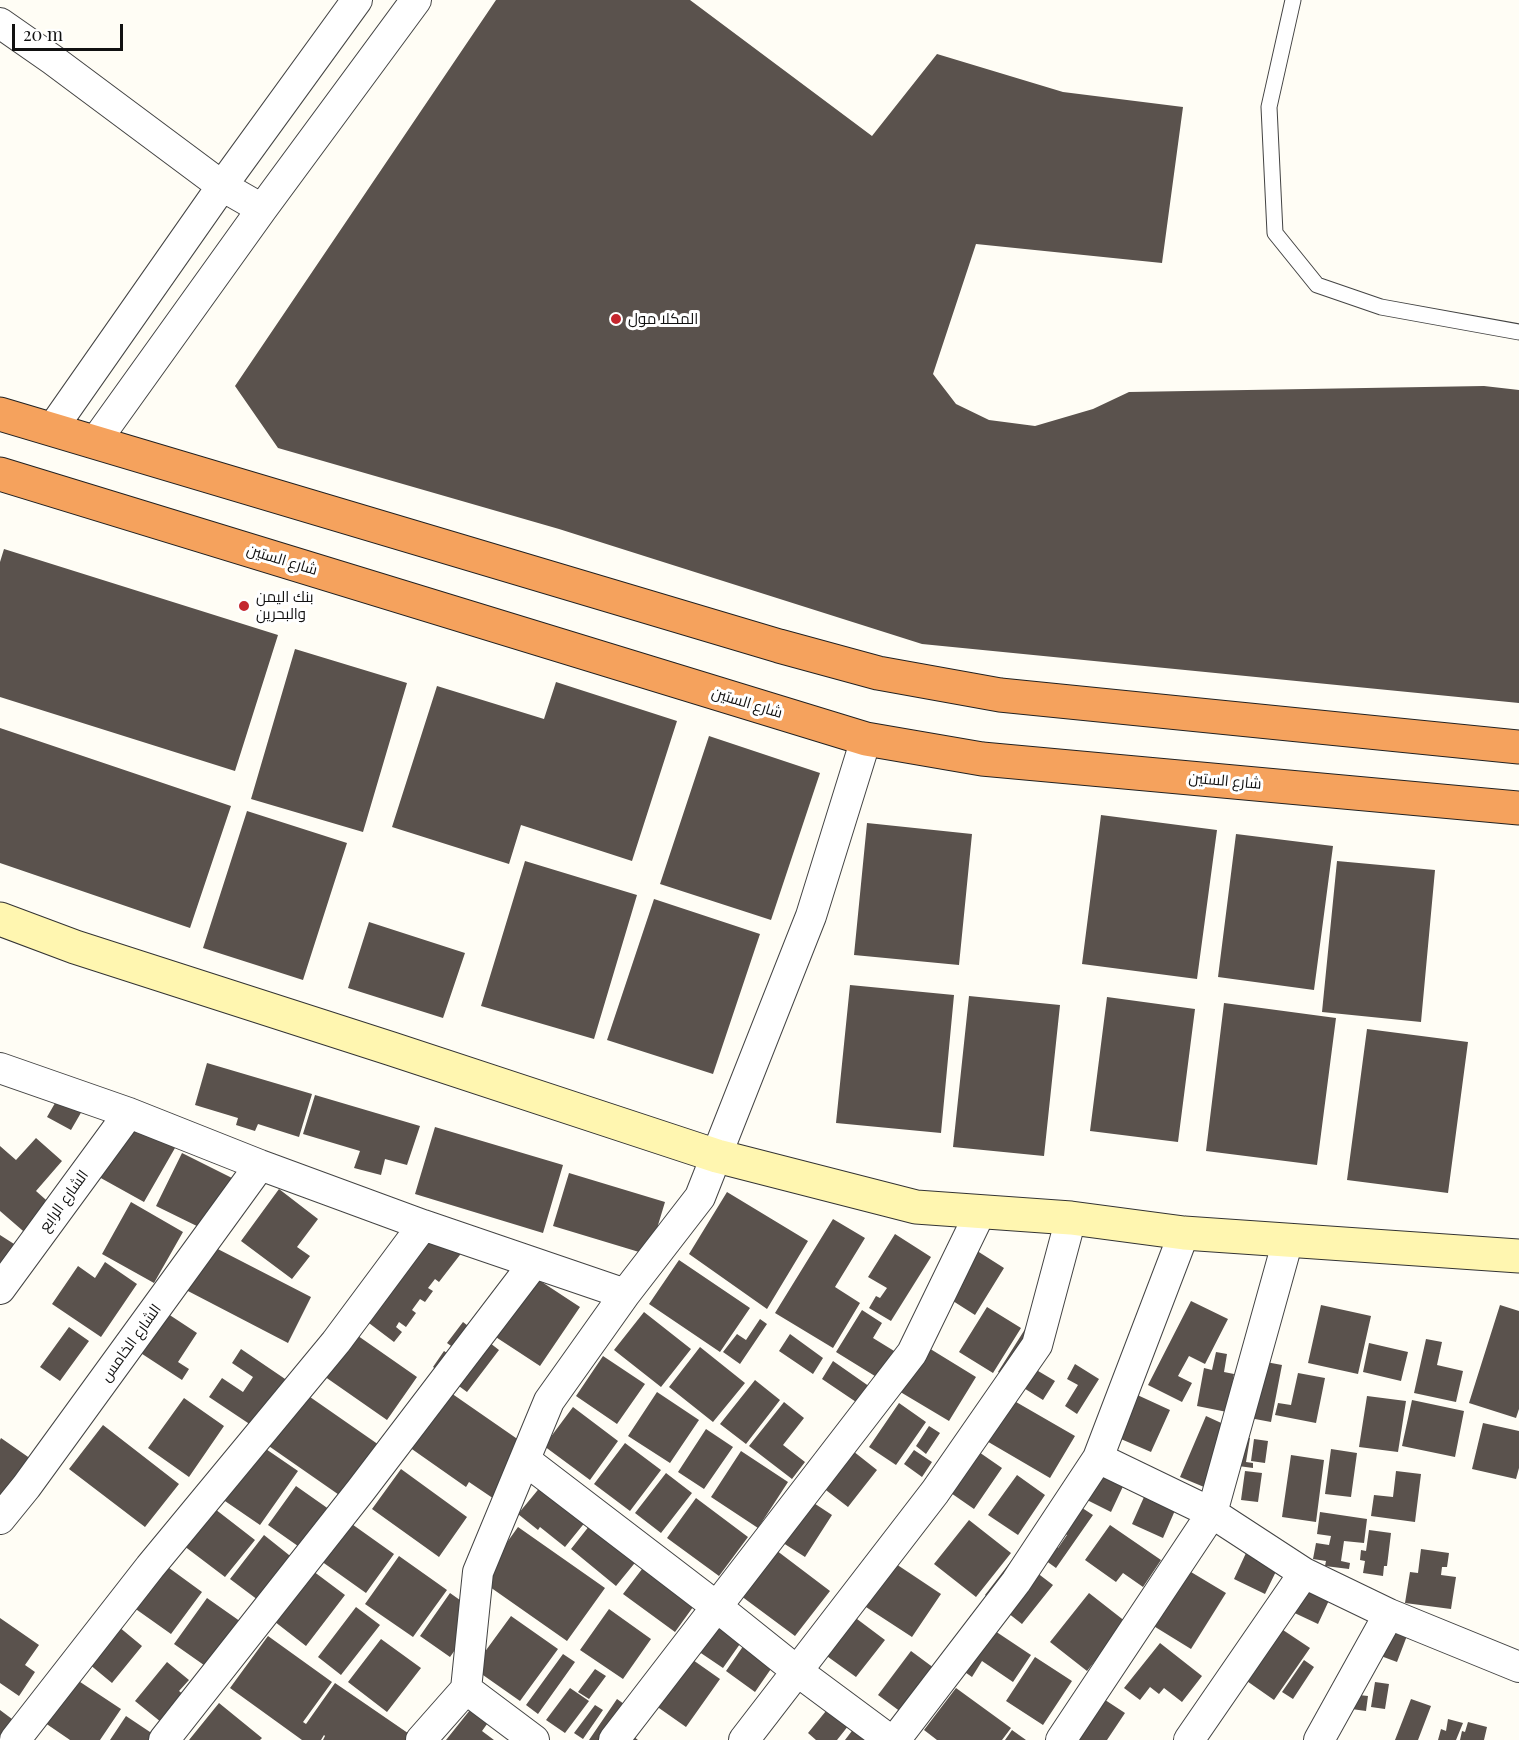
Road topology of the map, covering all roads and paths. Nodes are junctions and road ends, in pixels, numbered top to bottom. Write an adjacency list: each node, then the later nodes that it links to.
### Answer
1 (357, 0): 5 (street)
2 (416, 0): 6 (street)
3 (1293, 0): 7 (lane)
4 (0, 23): 5 (street)
5 (222, 186): 6 (street); 9 (street)
6 (262, 209): 10 (street)
7 (1519, 332)
8 (0, 414): 9 (highway)
9 (52, 429): 10 (highway)
10 (95, 442): 13 (highway)
11 (0, 474): 12 (highway, شارع الستين)
12 (866, 739): 14 (highway, شارع الستين); 18 (street)
13 (1519, 747)
14 (1519, 808)
15 (0, 919): 18 (street)
16 (1, 1069): 17 (street)
17 (129, 1113): 19 (street); 27 (street, الشارع الرابع)
18 (717, 1156): 20 (street); 28 (street)
19 (260, 1166): 22 (street); 32 (street, الشارع الخامس)
20 (981, 1211): 21 (street); 34 (street)
21 (1071, 1218): 23 (street); 37 (street)
22 (423, 1225): 26 (street); 39 (street)
23 (1184, 1233): 24 (street); 29 (street)
24 (1288, 1240): 25 (street); 31 (street)
25 (1519, 1256)
26 (534, 1263): 28 (street); 40 (street)
27 (0, 1289)
28 (625, 1294): 30 (street)
29 (1098, 1458): 31 (street); 46 (street)
30 (525, 1460): 34 (street); 38 (street)
31 (1212, 1513): 33 (street); 47 (street)
32 (0, 1519)
33 (1304, 1573): 35 (street); 48 (street)
34 (717, 1606): 37 (street); 43 (street)
35 (1389, 1614): 36 (street); 49 (street)
36 (1519, 1667)
37 (797, 1671): 44 (street); 45 (street)
38 (466, 1689): 41 (street); 42 (street)
39 (15, 1740)
40 (164, 1740)
41 (421, 1740)
42 (534, 1740)
43 (614, 1740)
44 (744, 1740)
45 (890, 1740)
46 (895, 1740)
47 (1061, 1740)
48 (1189, 1740)
49 (1319, 1740)

